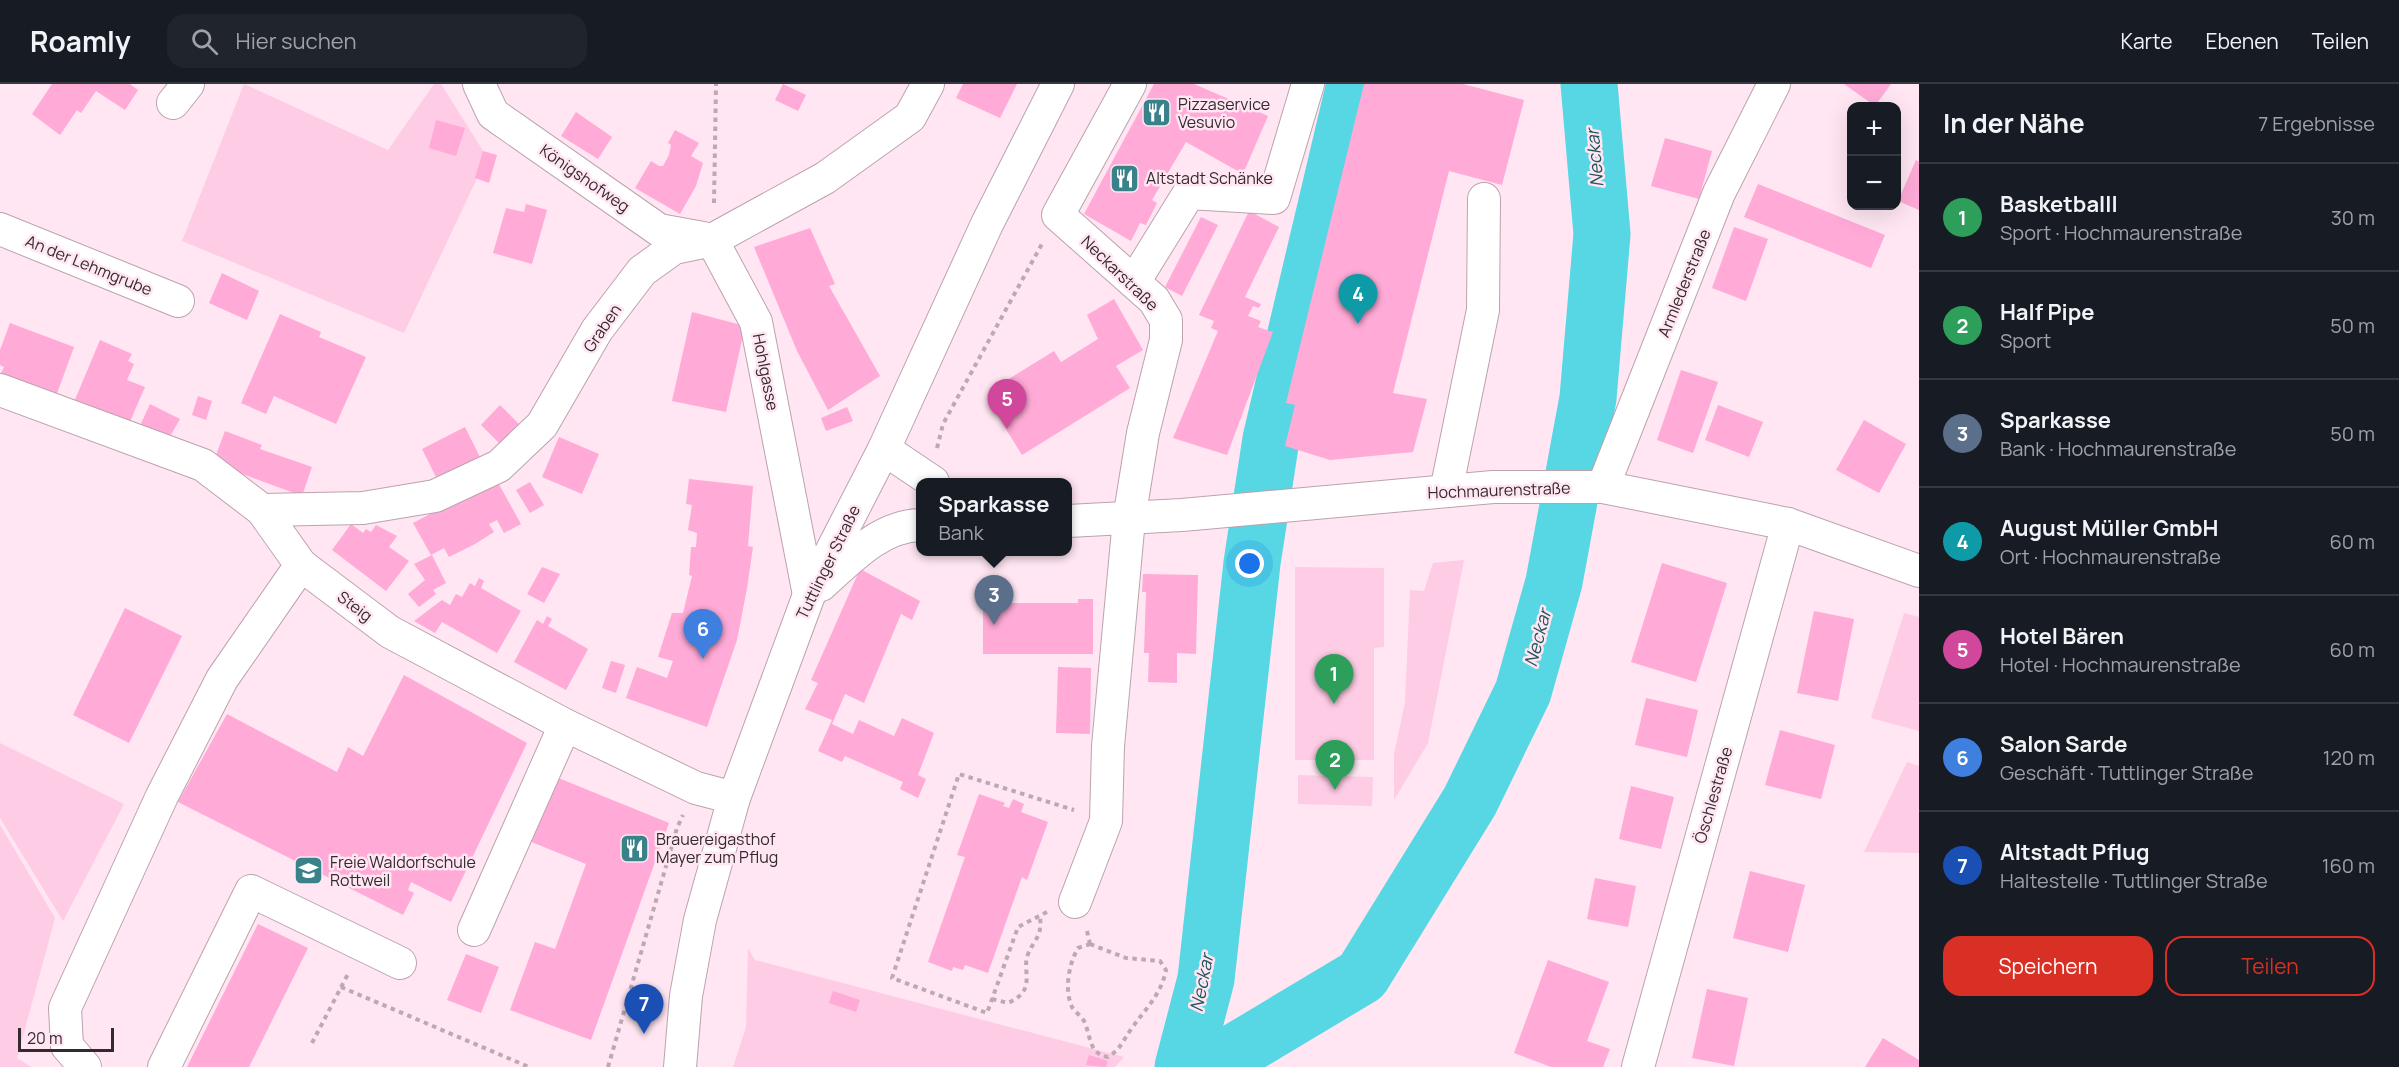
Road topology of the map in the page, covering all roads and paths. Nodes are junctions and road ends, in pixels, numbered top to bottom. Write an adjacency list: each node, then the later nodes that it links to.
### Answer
1 (479, 84): 11 (street, Königshofweg)
2 (716, 84): 11 (path)
3 (928, 84): 11 (street, Graben)
4 (1058, 84): 15 (street, Tuttlinger Straße)
5 (1130, 84): 9 (street)
6 (1308, 84): 12 (street)
7 (1774, 84): 18 (street, Armlederstraße)
8 (1484, 199): 19 (street)
9 (1058, 215): 12 (street, Neckarstraße); 17 (path)
10 (0, 230): 13 (street, An der Lehmgrube)
11 (712, 240): 20 (street, Graben); 27 (street, Hohlgasse)
12 (1134, 282): 21 (street, Neckarstraße)
13 (178, 301)
14 (0, 390): 20 (street, Steig)
15 (884, 449): 16 (street); 27 (street, Tuttlinger Straße)
16 (927, 478)
17 (932, 478)
18 (1603, 487): 19 (street, Hochmaurenstraße); 23 (street, Hochmaurenstraße)
19 (1446, 491): 21 (street, Hochmaurenstraße)
20 (262, 510): 25 (street, Steig)
21 (1129, 519): 22 (street, Hochmaurenstraße); 31 (street, Neckarstraße)
22 (1072, 521)
23 (1788, 524): 26 (street, Hochmaurenstraße); 46 (street, Öschlestraße)
24 (916, 525): 27 (street)
25 (301, 565): 28 (street, Steig); 41 (street)
26 (1919, 571)
27 (809, 595): 30 (street, Tuttlinger Straße)
28 (565, 725): 29 (street, Steig); 34 (street)
29 (696, 788): 30 (street, Steig); 44 (path)
30 (734, 798): 45 (street, Tuttlinger Straße)
31 (1106, 820): 32 (street, Neckarstraße); 38 (path)
32 (1075, 902): 33 (path)
33 (1040, 915): 38 (path); 38 (path)
34 (474, 930)
35 (363, 945): 36 (street); 37 (path); 42 (street)
36 (400, 963)
37 (341, 987): 40 (path); 43 (path)
38 (992, 999)
39 (1088, 1040): 39 (path)
40 (312, 1043)
41 (85, 1067)
42 (164, 1067)
43 (529, 1067)
44 (608, 1067)
45 (680, 1067)
46 (1638, 1067)

